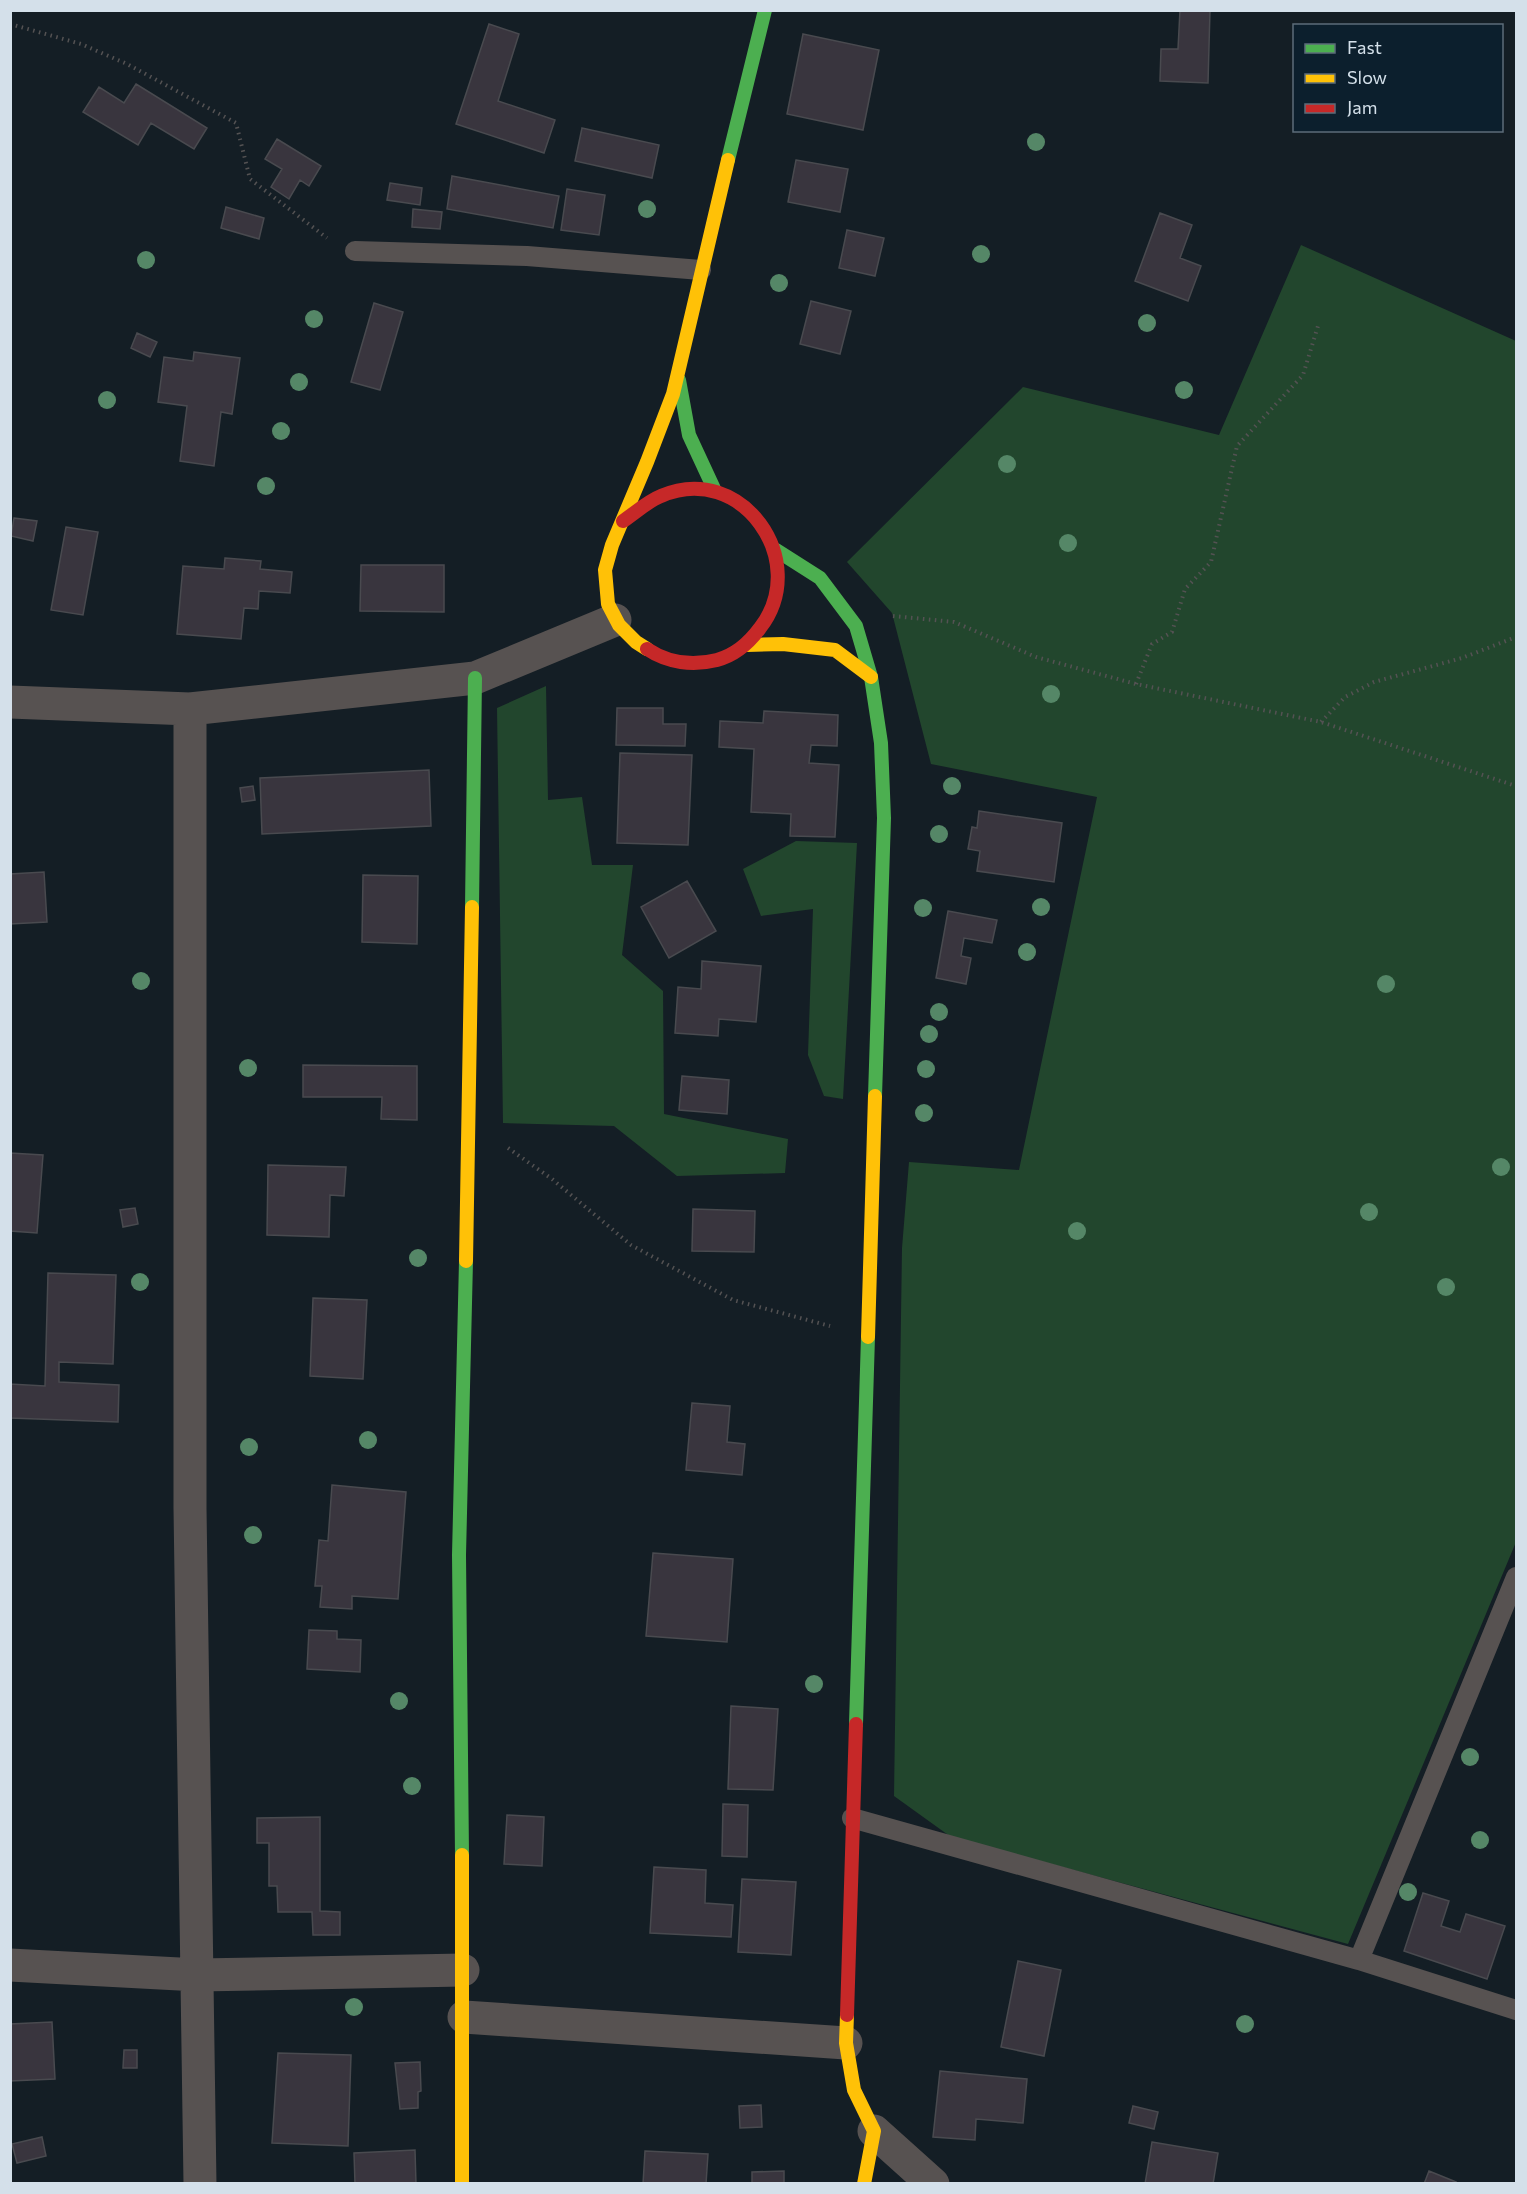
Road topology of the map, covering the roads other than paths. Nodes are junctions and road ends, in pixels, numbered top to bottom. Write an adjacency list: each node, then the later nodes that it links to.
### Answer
1 (765, 10): 3 (street)
2 (355, 251): 3 (lane)
3 (701, 270): 4 (street)
4 (678, 376): 5 (street); 6 (street)
5 (715, 491): 6 (street); 7 (street)
6 (623, 521): 8 (street)
7 (776, 550): 9 (street); 10 (street)
8 (615, 620): 9 (street); 11 (street)
9 (747, 645): 10 (street)
10 (871, 677): 15 (street)
11 (475, 678): 13 (street); 18 (street)
12 (10, 702): 13 (street)
13 (190, 709): 19 (street)
14 (1516, 1577): 16 (lane)
15 (852, 1818): 16 (lane); 22 (street)
16 (1359, 1960): 20 (lane)
17 (10, 1965): 19 (street)
18 (463, 1970): 19 (street); 21 (street)
19 (198, 1975): 24 (street)
20 (1516, 2010)
21 (464, 2017): 22 (street); 25 (street)
22 (846, 2043): 23 (street)
23 (874, 2131): 26 (street); 27 (street)
24 (200, 2184)
25 (462, 2184)
26 (864, 2184)
27 (933, 2184)

